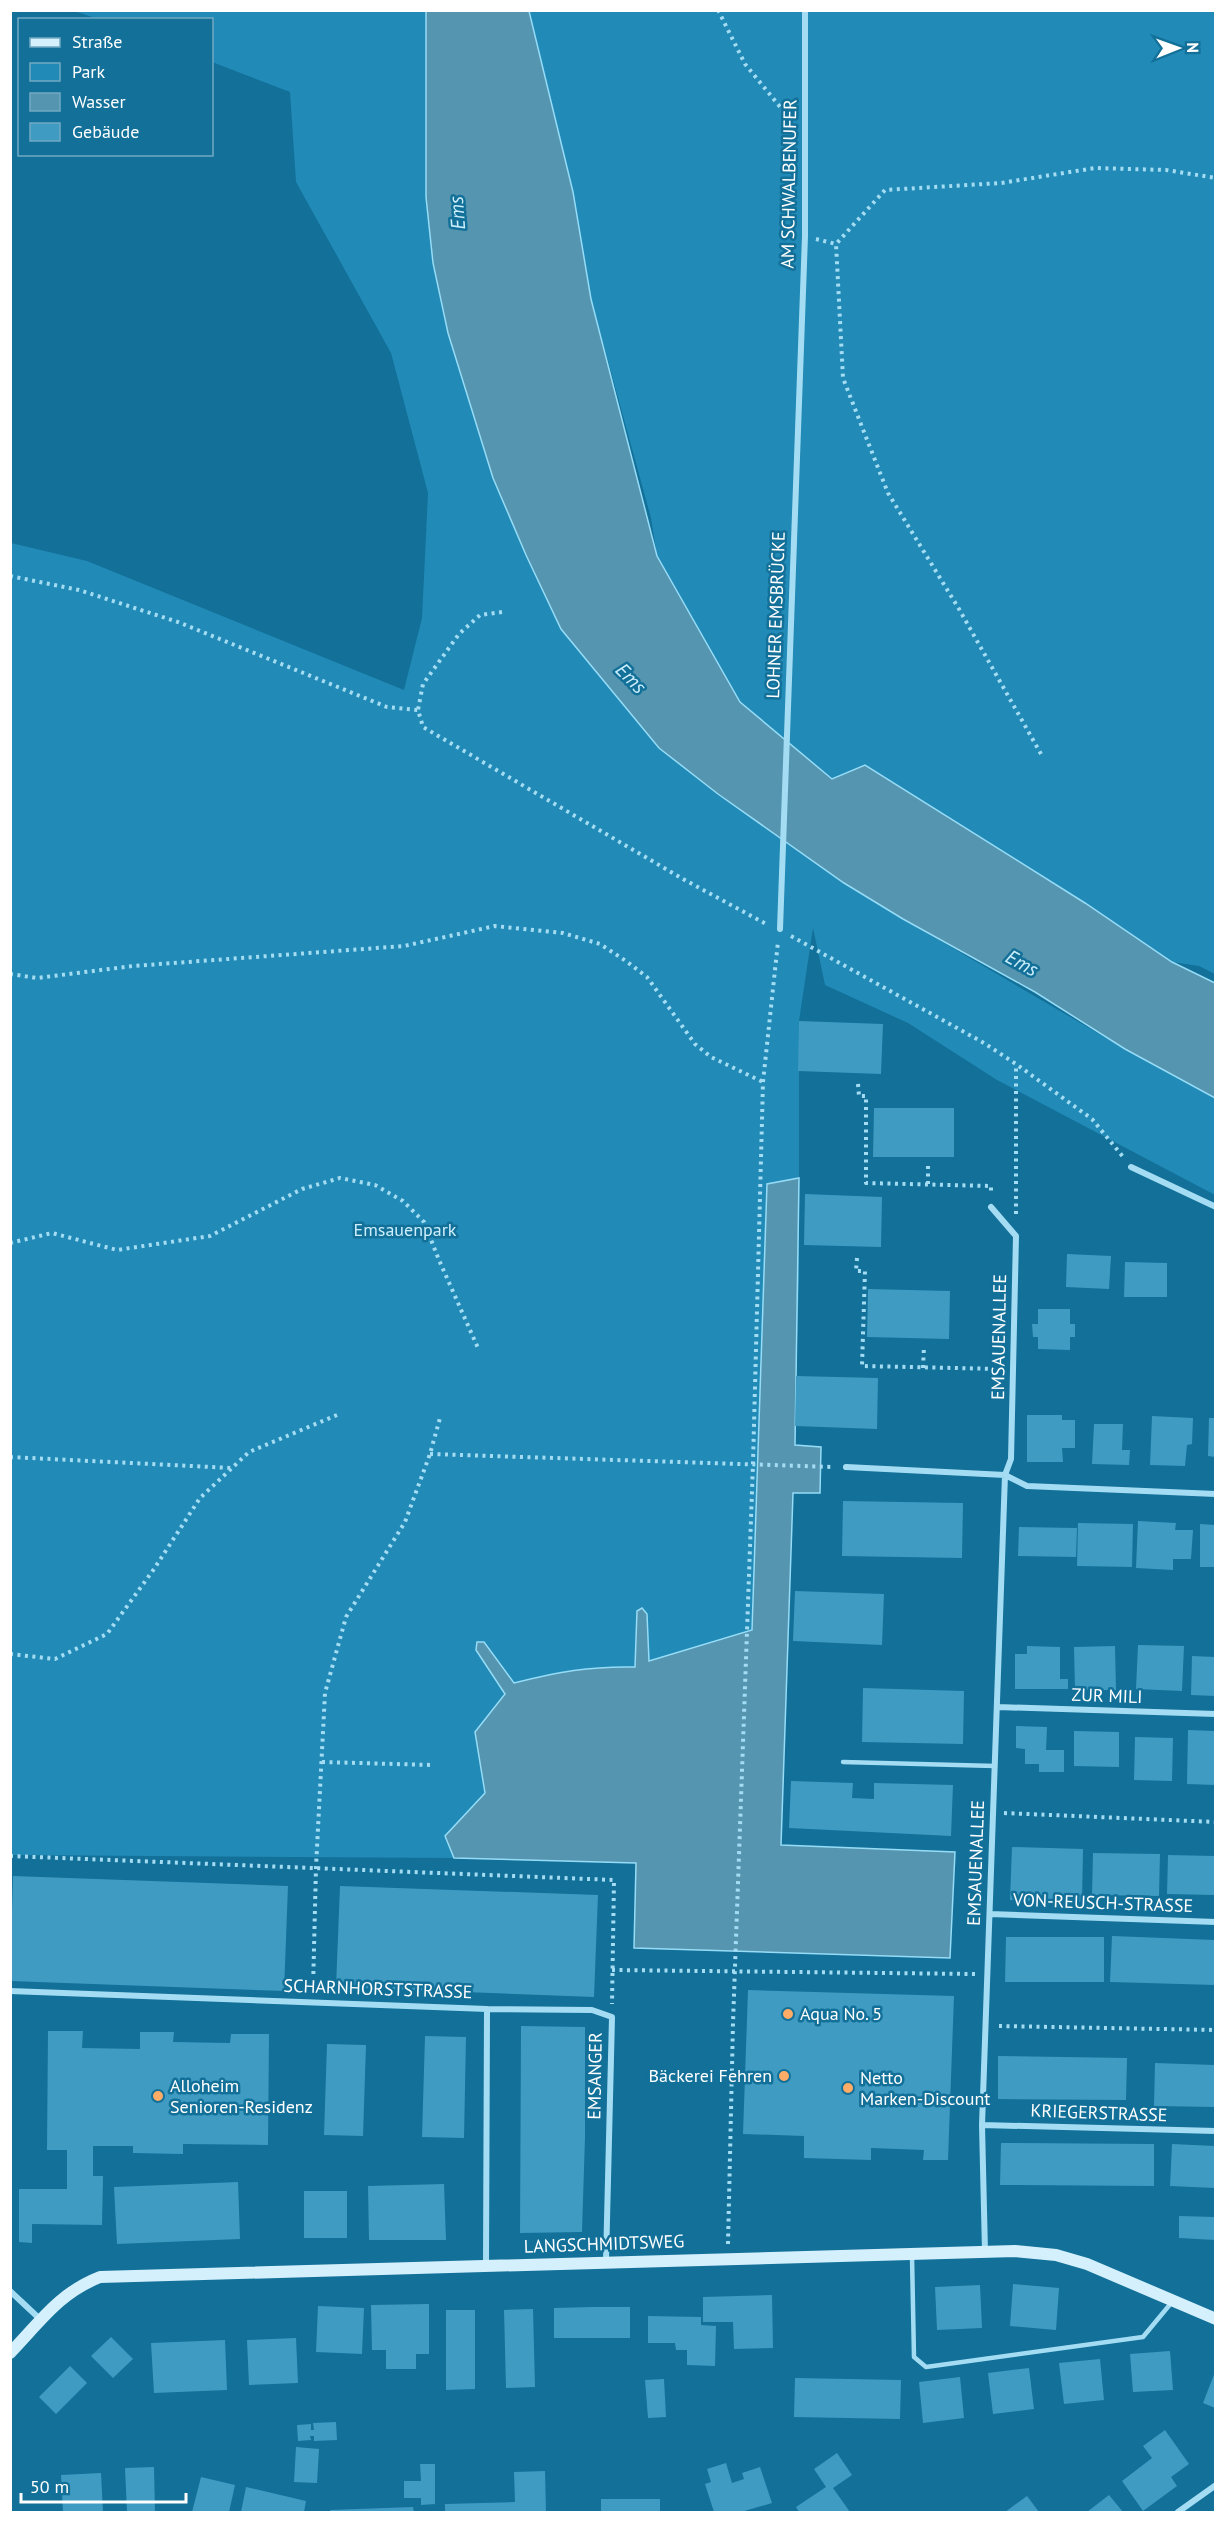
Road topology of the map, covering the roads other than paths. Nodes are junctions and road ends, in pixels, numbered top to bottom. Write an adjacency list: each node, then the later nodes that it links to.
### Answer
1 (805, 10): 2 (street, AM SCHWALBENUFER)
2 (800, 357): 3 (street, LOHNER EMSBRÜCKE)
3 (780, 929)
4 (1131, 1167): 5 (street)
5 (1215, 1207)
6 (991, 1208): 8 (street, EMSAUENALLEE)
7 (846, 1467): 8 (street)
8 (1005, 1474): 9 (street); 10 (street, EMSAUENALLEE)
9 (1215, 1494)
10 (998, 1707): 11 (street, ZUR MILI); 13 (street, EMSAUENALLEE)
11 (1215, 1714)
12 (843, 1762): 13 (lane)
13 (995, 1766): 14 (street, EMSAUENALLEE)
14 (990, 1914): 15 (street, VON-REUSCH-STRASSE); 18 (street, EMSAUENALLEE)
15 (1215, 1922)
16 (10, 1991): 17 (street, SCHARNHORSTSTRASSE)
17 (487, 2009): 22 (street, EMSANGER); 23 (street, SCHARNHORSTSTRASSE)
18 (982, 2125): 19 (street, KRIEGERSTRASSE); 20 (street, EMSAUENALLEE)
19 (1215, 2131)
20 (985, 2252): 21 (street, LANGSCHMIDTSWEG); 25 (street, LANGSCHMIDTSWEG)
21 (912, 2256): 22 (street, LANGSCHMIDTSWEG); 25 (lane)
22 (606, 2261): 23 (street, LANGSCHMIDTSWEG)
23 (486, 2266): 27 (street, LANGSCHMIDTSWEG)
24 (10, 2291): 27 (street)
25 (1172, 2301): 26 (street, LANGSCHMIDTSWEG)
26 (1215, 2319)
27 (41, 2320): 28 (street, LANGSCHMIDTSWEG)
28 (10, 2353)
29 (1215, 2485): 30 (street)
30 (1178, 2512)

